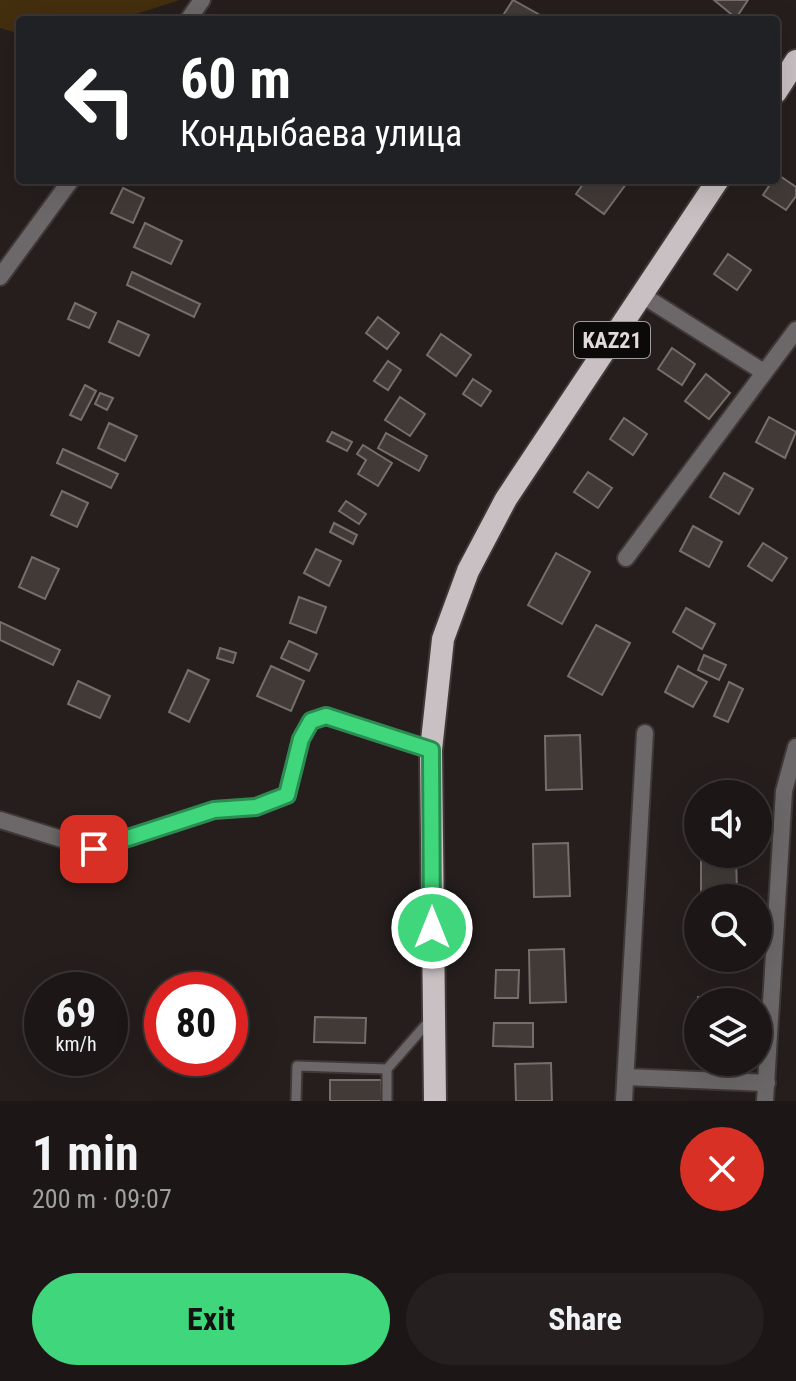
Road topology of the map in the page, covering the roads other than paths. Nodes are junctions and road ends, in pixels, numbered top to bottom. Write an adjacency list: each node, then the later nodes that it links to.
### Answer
1 (796, 61): 2 (highway)
2 (780, 86)
3 (68, 184): 5 (street)
4 (715, 184): 6 (highway, KAZ21)
5 (0, 277)
6 (642, 295): 8 (street); 12 (highway, KAZ21)
7 (796, 330): 8 (street)
8 (762, 371): 9 (street)
9 (626, 558)
10 (645, 733): 16 (street)
11 (796, 747): 17 (street)
12 (431, 750): 13 (street); 14 (highway, KAZ21)
13 (0, 820)
14 (433, 1017): 15 (lane); 20 (highway, KAZ21)
15 (387, 1069): 18 (lane); 19 (lane)
16 (626, 1077): 17 (street); 21 (street)
17 (767, 1083): 22 (street)
18 (296, 1101)
19 (387, 1101)
20 (435, 1101)
21 (624, 1101)
22 (765, 1101)

